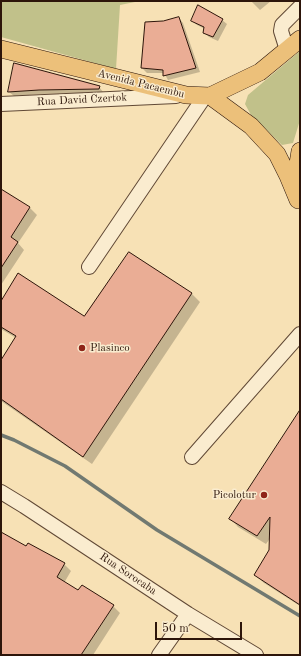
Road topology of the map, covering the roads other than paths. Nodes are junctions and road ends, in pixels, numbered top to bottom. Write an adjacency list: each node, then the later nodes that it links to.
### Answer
1 (300, 7): 2 (street)
2 (295, 44): 5 (main road, Avenida Pacaembu)
3 (1, 49): 4 (main road, Avenida Pacaembu)
4 (186, 95): 5 (main road, Avenida Pacaembu); 6 (street, Rua David Czertok)
5 (208, 96): 8 (main road); 9 (street)
6 (1, 104)
7 (300, 151): 8 (main road)
8 (299, 204)
9 (89, 267)
10 (300, 334): 11 (street)
11 (192, 457)
12 (1, 492): 13 (street, Rua Sorocaba)
13 (188, 614): 14 (street); 15 (street, Rua Sorocaba)
14 (159, 655)
15 (256, 655)

